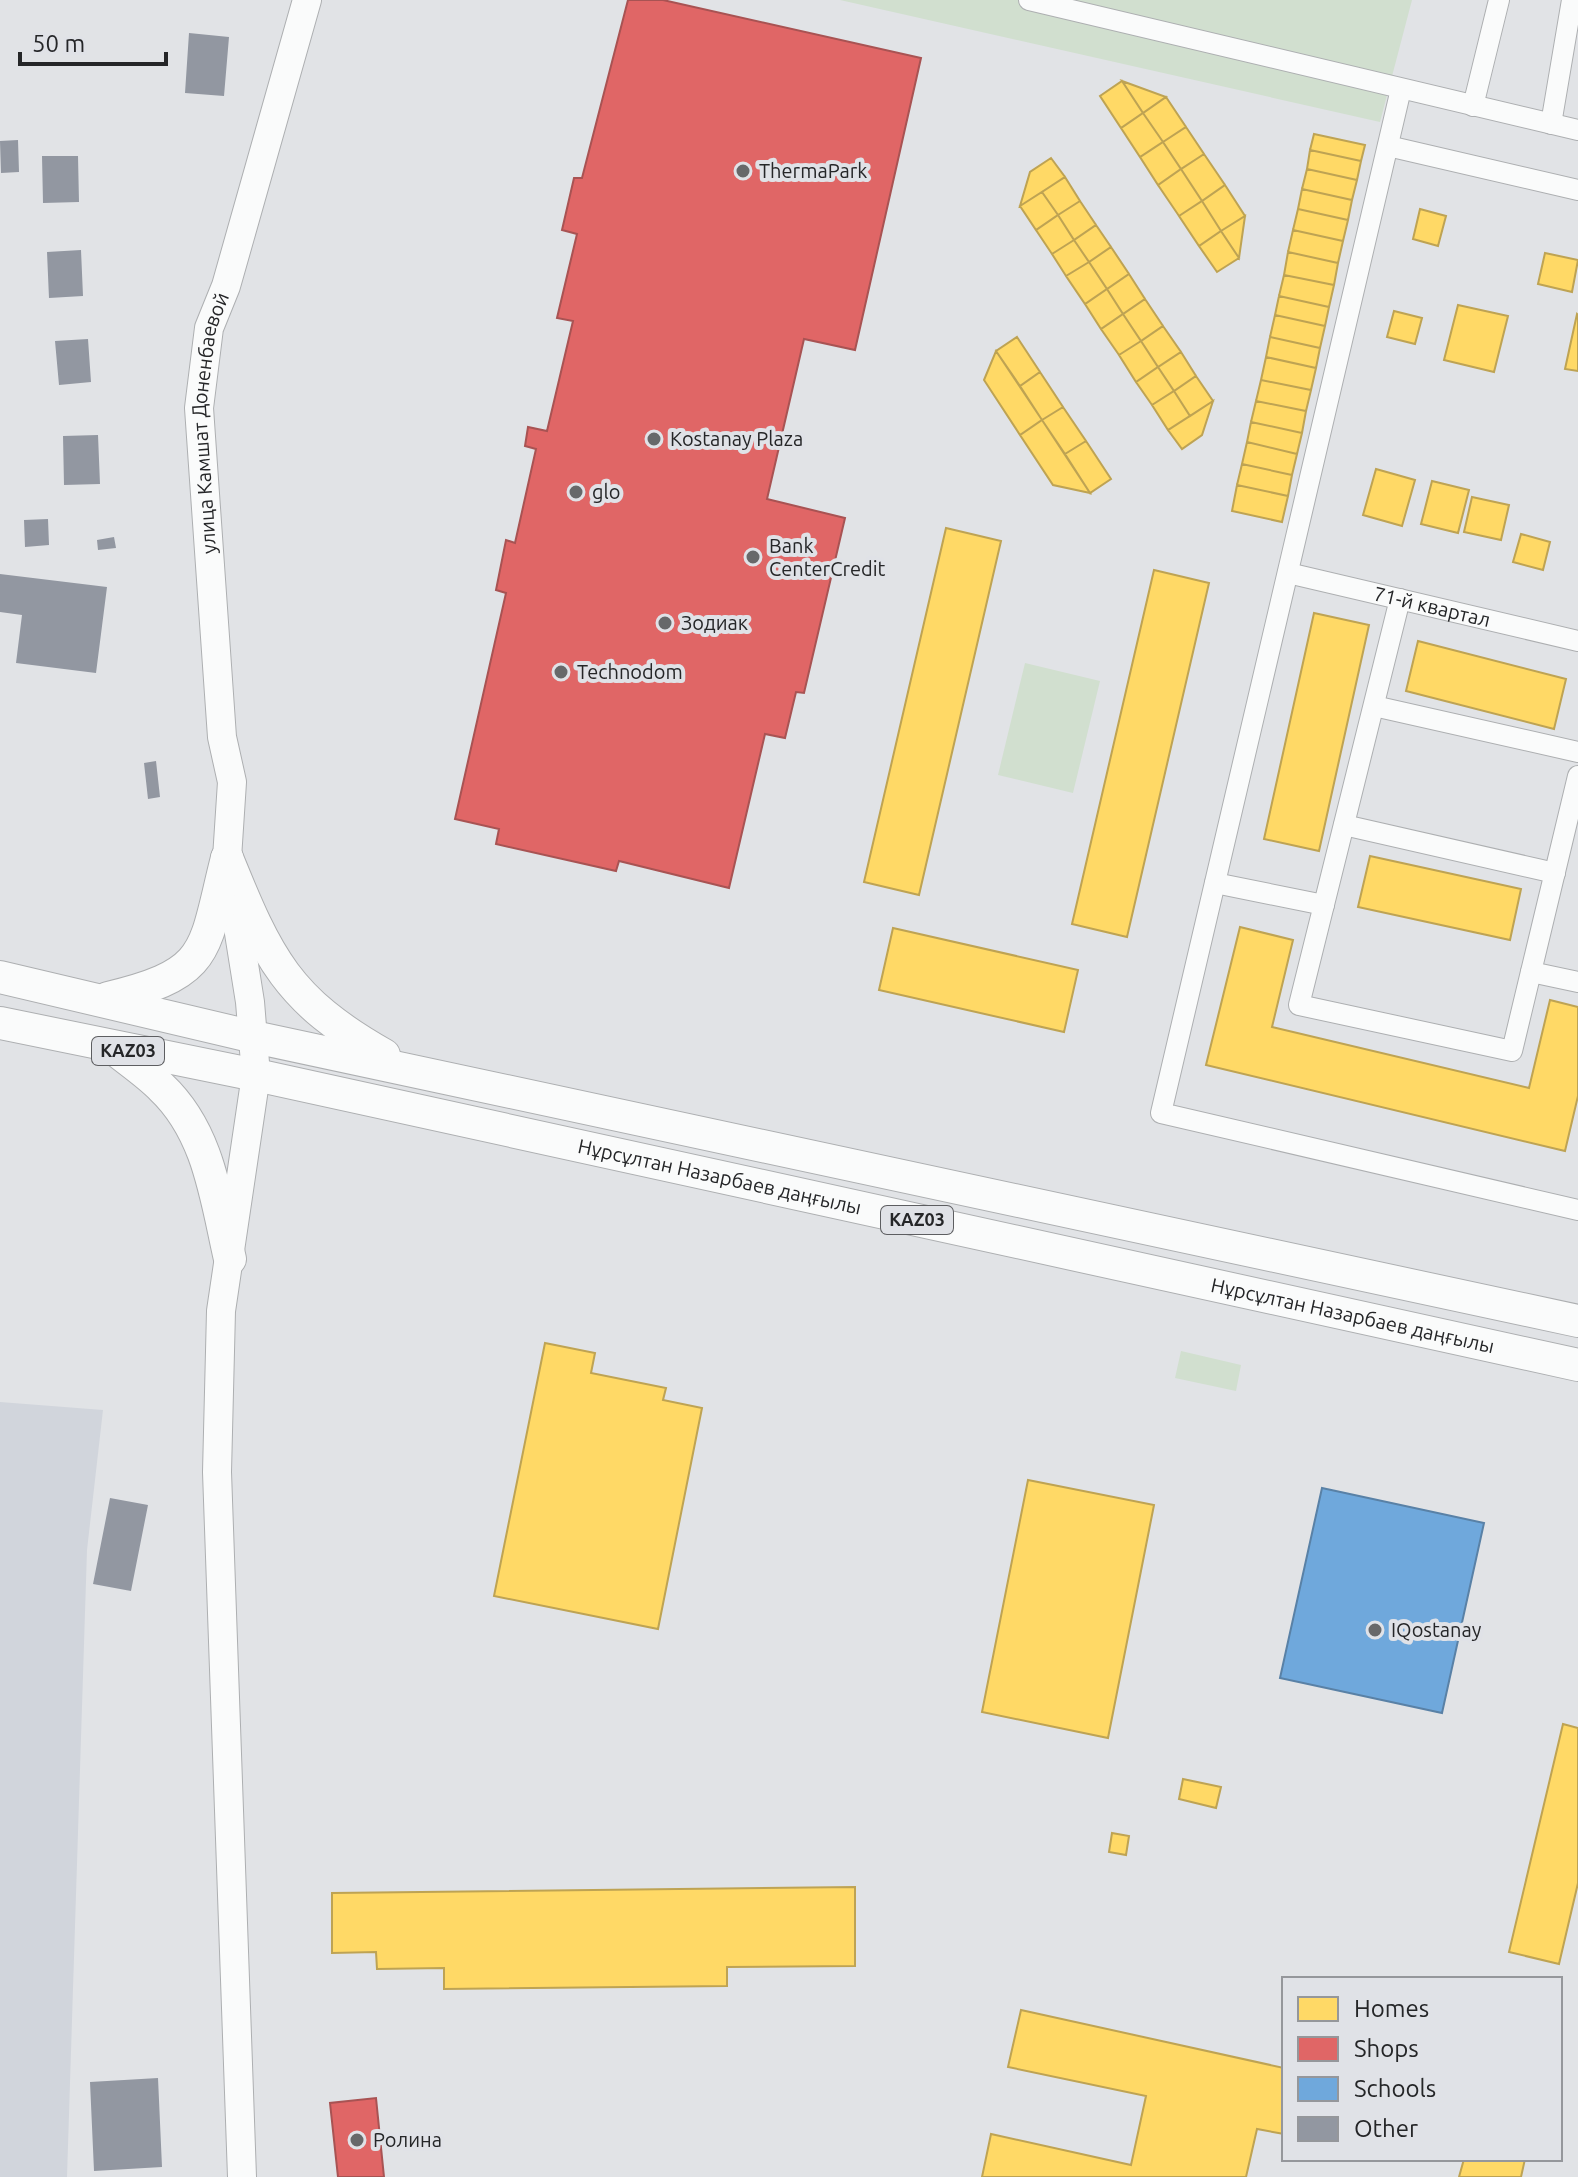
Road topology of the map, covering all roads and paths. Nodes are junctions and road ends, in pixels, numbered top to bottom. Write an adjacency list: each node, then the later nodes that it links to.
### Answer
1 (307, 0): 18 (street, улица Камшат Доненбаевой)
2 (1029, 0): 5 (street)
3 (1499, 0): 6 (street)
4 (1572, 0): 7 (street)
5 (1401, 89): 6 (street); 9 (street)
6 (1473, 106): 7 (street)
7 (1551, 124): 8 (street)
8 (1578, 130)
9 (1388, 146): 10 (street); 11 (street)
10 (1578, 190)
11 (1288, 573): 12 (street, 71-й квартал); 20 (street)
12 (1400, 599): 13 (street, 71-й квартал); 14 (street)
13 (1578, 641)
14 (1374, 706): 15 (street); 17 (street)
15 (1578, 752)
16 (1578, 776): 19 (street)
17 (1344, 825): 19 (street); 21 (street)
18 (227, 858): 25 (main road); 27 (street, улица Камшат Доненбаевой); 29 (main road)
19 (1555, 873): 22 (street)
20 (1215, 883): 21 (street); 31 (street)
21 (1324, 905): 22 (street)
22 (1531, 972): 24 (street)
23 (0, 977): 25 (main road, KАZ03)
24 (1578, 982)
25 (104, 999): 27 (main road, KАZ03)
26 (0, 1023): 28 (main road, Нұрсұлтан Назарбаев даңғылы / KАZ03)
27 (254, 1037): 29 (main road, KАZ03); 30 (street, улица Камшат Доненбаевой)
28 (115, 1049): 30 (main road, Нұрсұлтан Назарбаев даңғылы / KАZ03); 32 (main road)
29 (410, 1070): 33 (main road, Нұрсұлтан Назарбаев даңғылы / KАZ03)
30 (256, 1075): 32 (street, улица Камшат Доненбаевой); 34 (main road, Нұрсұлтан Назарбаев даңғылы / KАZ03)
31 (1578, 1210)
32 (230, 1259): 35 (street, улица Камшат Доненбаевой)
33 (1578, 1321)
34 (1578, 1365)
35 (242, 2177)

